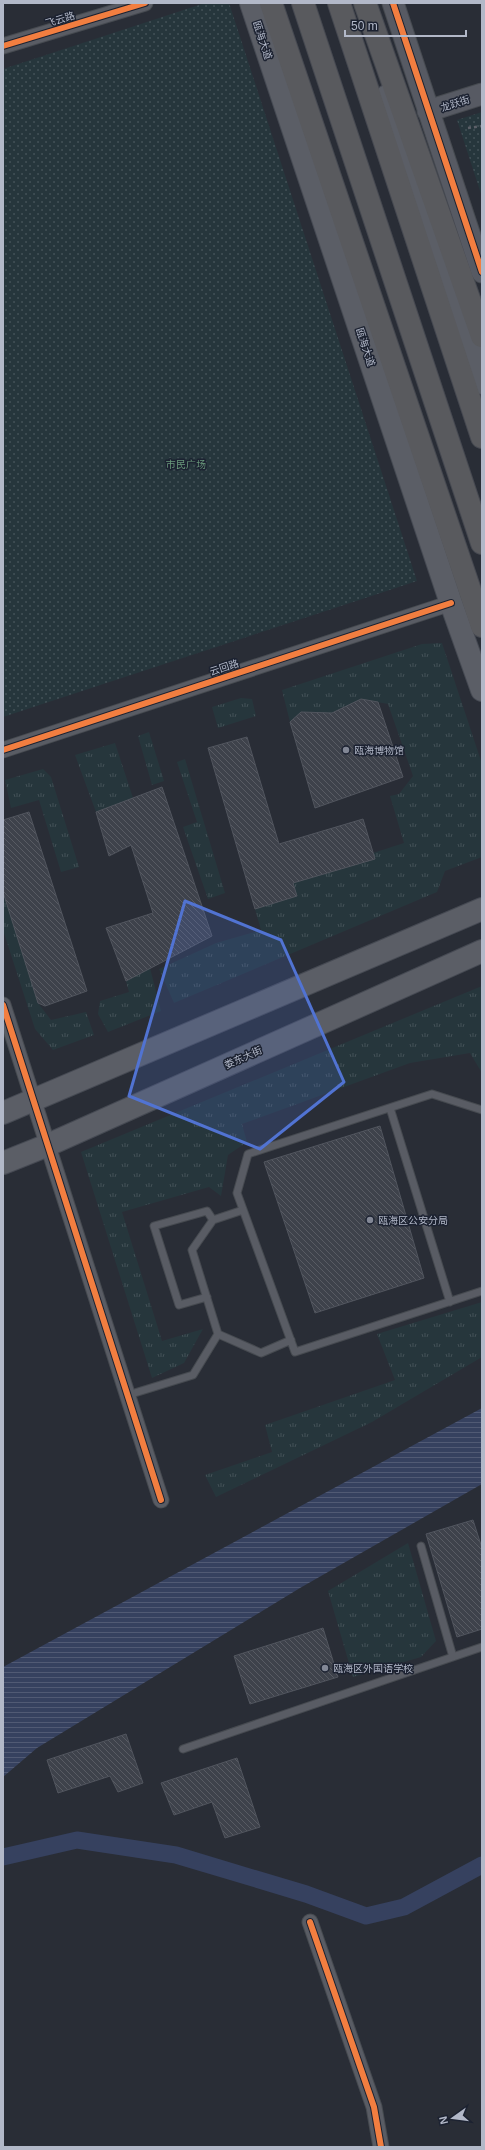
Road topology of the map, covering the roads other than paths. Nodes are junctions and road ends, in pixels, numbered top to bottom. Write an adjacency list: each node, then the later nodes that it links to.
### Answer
1 (145, 3): 9 (street, 飞云路)
2 (251, 3): 17 (main road, 瓯海大道)
3 (271, 3): 18 (highway)
4 (303, 3): 16 (highway)
5 (339, 3): 15 (highway)
6 (356, 3): 14 (main road)
7 (365, 3): 13 (highway)
8 (393, 3): 11 (street)
9 (3, 46)
10 (482, 94): 11 (street, 龙跃街)
11 (428, 112): 12 (street)
12 (482, 272)
13 (482, 336)
14 (482, 383)
15 (482, 438)
16 (482, 543)
17 (451, 603): 19 (main road, 瓯海大道); 20 (street, 云回路)
18 (482, 626)
19 (482, 690)
20 (3, 750)
21 (482, 909): 24 (main road)
22 (482, 951): 28 (main road, 娄东大街)
23 (3, 1005): 24 (street)
24 (34, 1100): 27 (main road); 28 (street)
25 (390, 1108): 26 (lane); 30 (lane); 34 (lane)
26 (482, 1110)
27 (3, 1113)
28 (48, 1145): 29 (main road, 娄东大街); 37 (street)
29 (3, 1163)
30 (243, 1210): 31 (lane); 36 (lane)
31 (213, 1220): 33 (lane); 33 (lane)
32 (482, 1291): 34 (lane)
33 (207, 1297): 35 (lane)
34 (450, 1302): 36 (lane)
35 (218, 1334): 36 (lane); 37 (lane)
36 (291, 1340)
37 (128, 1395): 38 (street)
38 (161, 1500)
39 (421, 1546): 41 (lane)
40 (482, 1647): 41 (lane)
41 (453, 1657): 42 (lane)
42 (183, 1749)
43 (310, 1922): 44 (street)
44 (381, 2147)

